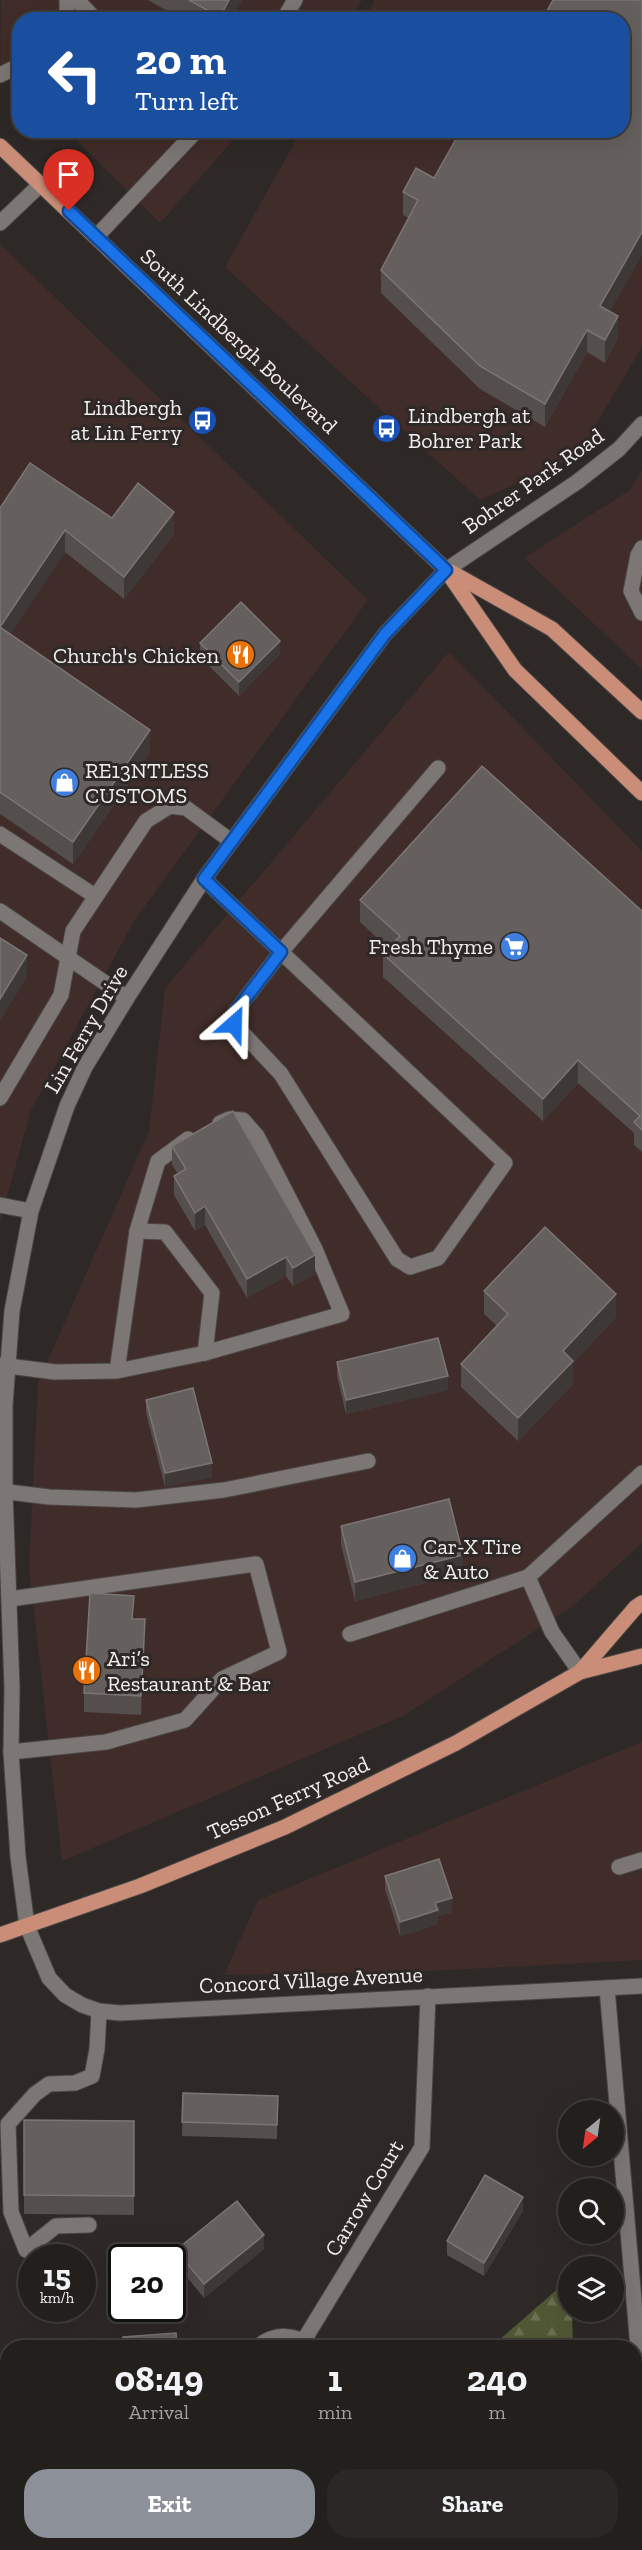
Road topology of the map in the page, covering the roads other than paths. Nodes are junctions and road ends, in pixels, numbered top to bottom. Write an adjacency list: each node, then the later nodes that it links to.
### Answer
1 (77, 0): 2 (street)
2 (88, 12)
3 (189, 138): 7 (street)
4 (0, 146): 5 (main road, South Lindbergh Boulevard)
5 (41, 184): 6 (street); 7 (main road, South Lindbergh Boulevard)
6 (0, 223)
7 (96, 237): 10 (main road, South Lindbergh Boulevard)
8 (640, 429): 10 (street, Bohrer Park Road)
9 (642, 548): 11 (street)
10 (446, 570): 12 (main road, South Lindbergh Boulevard); 14 (main road, South Lindbergh Boulevard); 16 (street, Lin Ferry Drive)
11 (642, 613)
12 (640, 705)
13 (438, 768): 20 (street)
14 (642, 793)
15 (0, 834): 18 (street)
16 (231, 841): 17 (street, Lin Ferry Drive); 18 (street)
17 (204, 879): 20 (street); 22 (street, Lin Ferry Drive)
18 (95, 896): 21 (street)
19 (0, 911): 21 (street)
20 (281, 952): 20 (street)
21 (67, 956): 22 (street); 23 (street)
22 (127, 998): 25 (street, Lin Ferry Drive)
23 (0, 1098)
24 (0, 1205): 25 (street)
25 (31, 1211): 28 (street, Lin Ferry Drive)
26 (137, 1231): 27 (street); 27 (street); 29 (street)
27 (205, 1353): 29 (street)
28 (4, 1365): 29 (street); 32 (street, Lin Ferry Drive)
29 (117, 1371)
30 (368, 1461): 32 (street)
31 (642, 1473): 33 (street)
32 (3, 1491): 34 (street, Lin Ferry Drive)
33 (528, 1577): 36 (street); 38 (street)
34 (9, 1599): 39 (street, Lin Ferry Drive); 40 (street)
35 (642, 1603): 38 (main road, Tesson Ferry Road)
36 (350, 1634)
37 (642, 1656): 38 (main road, Tesson Ferry Road)
38 (580, 1672): 43 (main road, Tesson Ferry Road)
39 (6, 1688): 40 (street, Lin Ferry Drive)
40 (11, 1752): 43 (street, Lin Ferry Drive)
41 (642, 1860): 42 (street)
42 (619, 1867)
43 (27, 1926): 44 (main road, Tesson Ferry Road); 48 (street, Concord Village Avenue)
44 (0, 1935)
45 (642, 1986): 46 (street, Concord Village Avenue)
46 (607, 1988): 47 (street, Concord Village Avenue); 53 (street)
47 (428, 1996): 48 (street, Concord Village Avenue); 52 (street, Carrow Court)
48 (99, 2011): 49 (street)
49 (89, 2225)
50 (271, 2340): 51 (street, Carrow Court)
51 (300, 2340)
52 (311, 2340)
53 (638, 2340)

